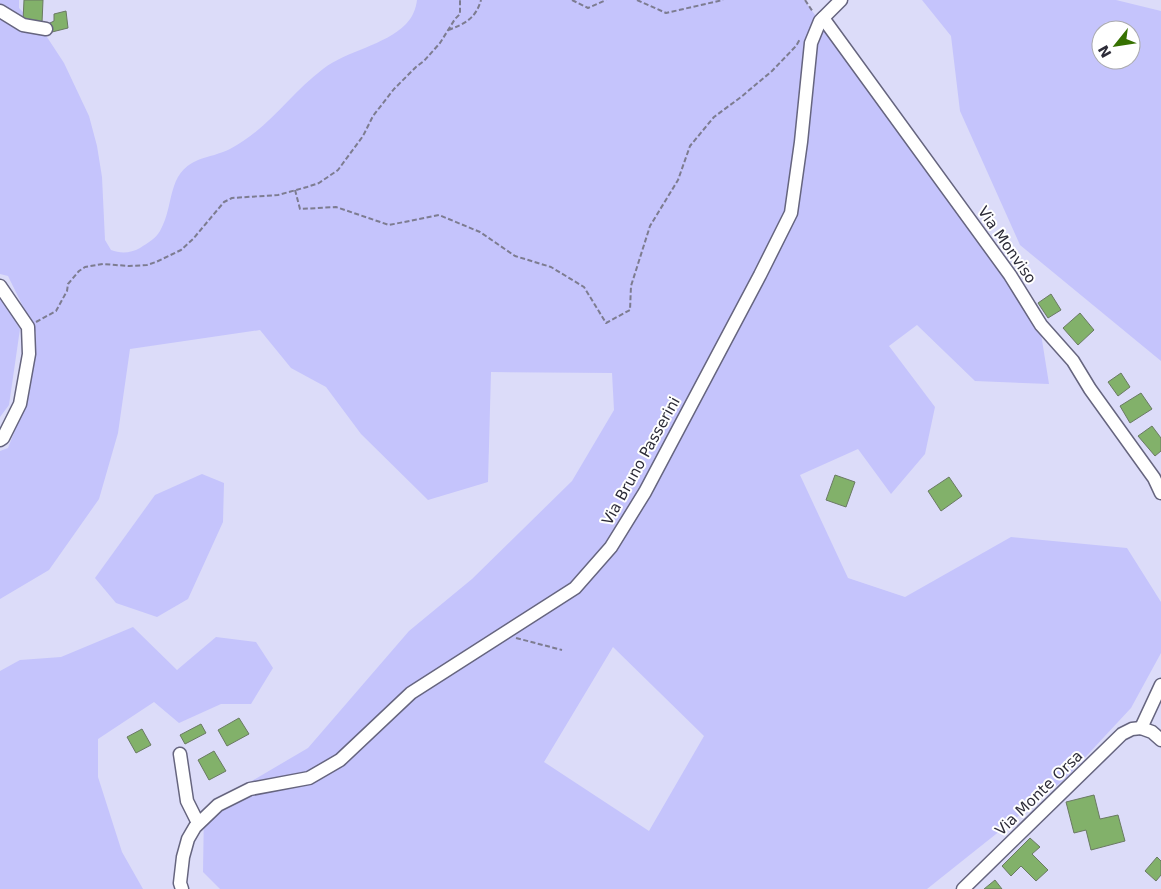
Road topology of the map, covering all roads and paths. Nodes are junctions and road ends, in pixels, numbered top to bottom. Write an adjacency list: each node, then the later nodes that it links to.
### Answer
1 (460, 0): 12 (path)
2 (481, 0): 12 (path)
3 (572, 0): 4 (path)
4 (606, 0)
5 (637, 0): 6 (path)
6 (723, 0)
7 (805, 0): 10 (path)
8 (841, 0): 10 (street, Via Bruno Passerini)
9 (0, 11): 11 (street)
10 (819, 16): 18 (street, Via Monviso); 19 (street, Via Bruno Passerini)
11 (46, 29)
12 (448, 30): 14 (path)
13 (796, 46): 14 (path)
14 (295, 190): 16 (path)
15 (0, 286): 17 (street)
16 (37, 321)
17 (0, 440)
18 (1161, 493)
19 (502, 635): 20 (path); 25 (street, Via Bruno Passerini)
20 (562, 650)
21 (1161, 685): 22 (street)
22 (1141, 728): 23 (street); 27 (street, Via Monte Orsa)
23 (1161, 740)
24 (180, 754): 25 (street)
25 (198, 823): 26 (street, Via Bruno Passerini)
26 (182, 889)
27 (963, 889)

